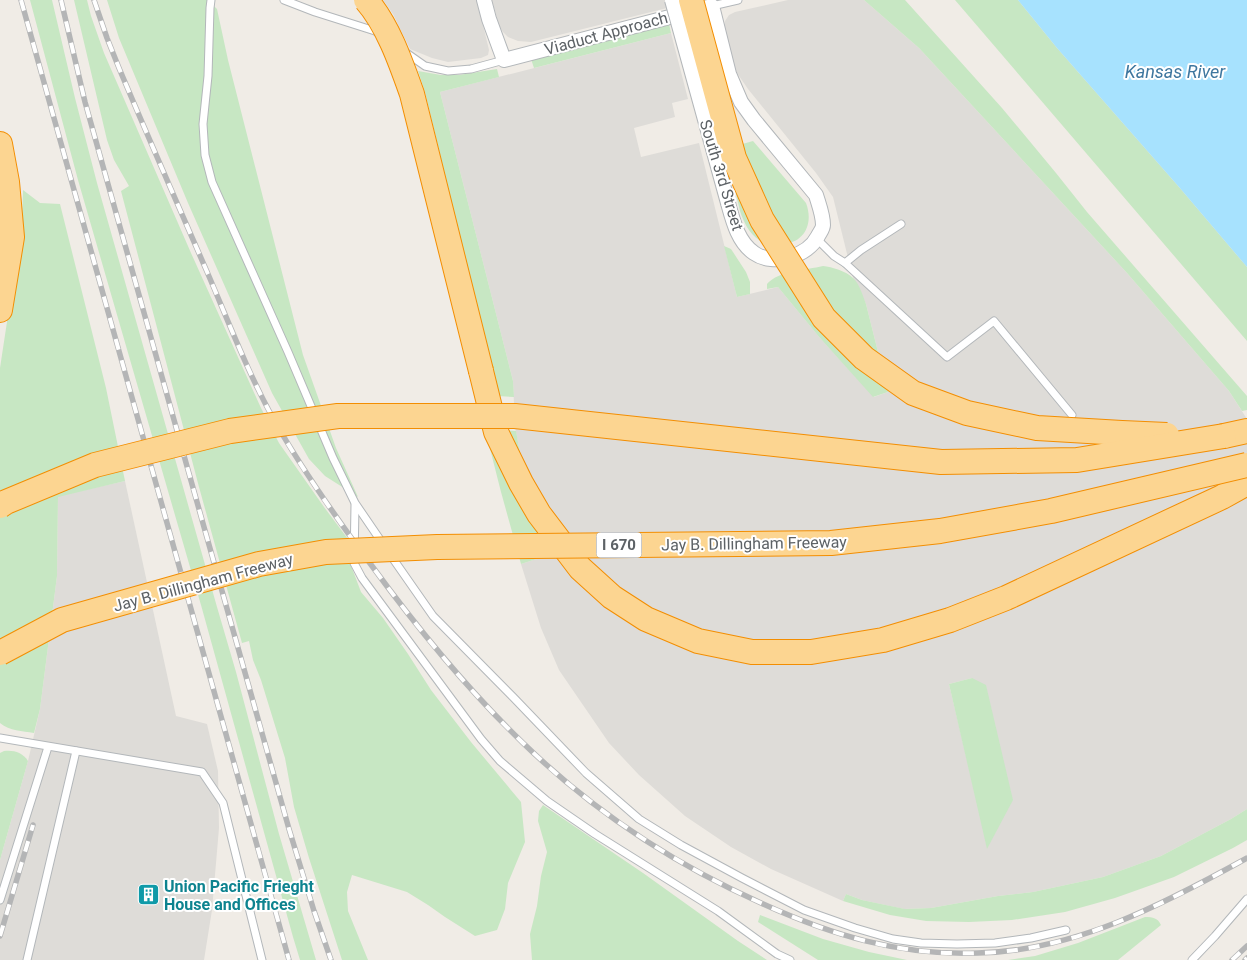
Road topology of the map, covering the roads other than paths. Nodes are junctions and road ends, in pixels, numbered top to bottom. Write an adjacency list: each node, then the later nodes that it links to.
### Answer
1 (211, 0): 21 (lane)
2 (284, 0): 8 (lane)
3 (366, 0): 20 (highway, bridge)
4 (484, 0): 8 (street)
5 (672, 0): 13 (street, South 3rd Street, bridge)
6 (738, 0): 7 (lane, Viaduct Approach)
7 (702, 3): 8 (street, Viaduct Approach); 13 (street); 18 (highway, bridge)
8 (504, 60)
9 (0, 144): 10 (highway)
10 (7, 182): 12 (highway); 15 (highway)
11 (901, 224): 14 (lane)
12 (0, 234)
13 (817, 239): 14 (lane)
14 (845, 263): 16 (lane)
15 (0, 310)
16 (1072, 415)
17 (1247, 431): 18 (highway)
18 (1224, 436): 22 (highway, bridge)
19 (1247, 464): 23 (highway, Jay B. Dillingham Freeway / I 670, bridge)
20 (1247, 483)
21 (355, 503): 29 (lane); 32 (lane)
22 (0, 506)
23 (0, 653)
24 (0, 738): 25 (lane)
25 (48, 747): 26 (lane); 28 (lane)
26 (76, 751): 30 (lane); 31 (lane)
27 (1247, 899): 33 (lane)
28 (0, 900)
29 (1066, 930)
30 (27, 960)
31 (262, 960)
32 (790, 960)
33 (1192, 960)

